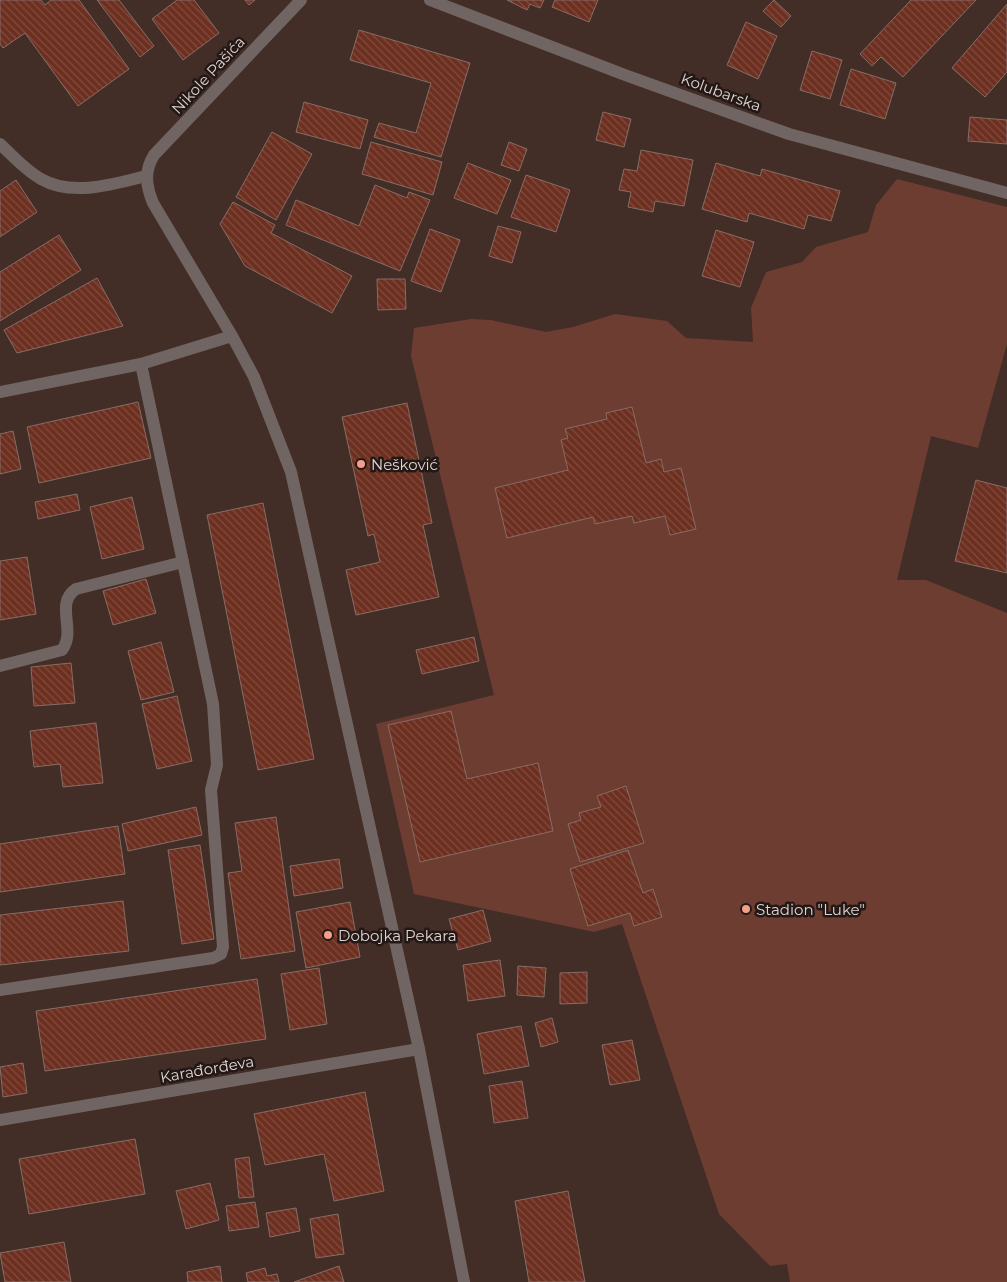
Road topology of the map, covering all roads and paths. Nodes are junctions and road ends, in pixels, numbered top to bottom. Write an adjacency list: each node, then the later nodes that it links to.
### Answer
1 (301, 0): 4 (street, Nikole Pašića)
2 (430, 0): 5 (street, Kolubarska)
3 (0, 144): 4 (street)
4 (146, 176): 6 (street)
5 (1007, 193)
6 (232, 336): 7 (street); 12 (street)
7 (140, 364): 8 (street); 9 (street)
8 (0, 392)
9 (182, 562): 10 (street); 11 (street)
10 (0, 666)
11 (0, 990)
12 (419, 1048): 13 (street, Karađorđeva); 14 (street)
13 (0, 1120)
14 (464, 1282)

